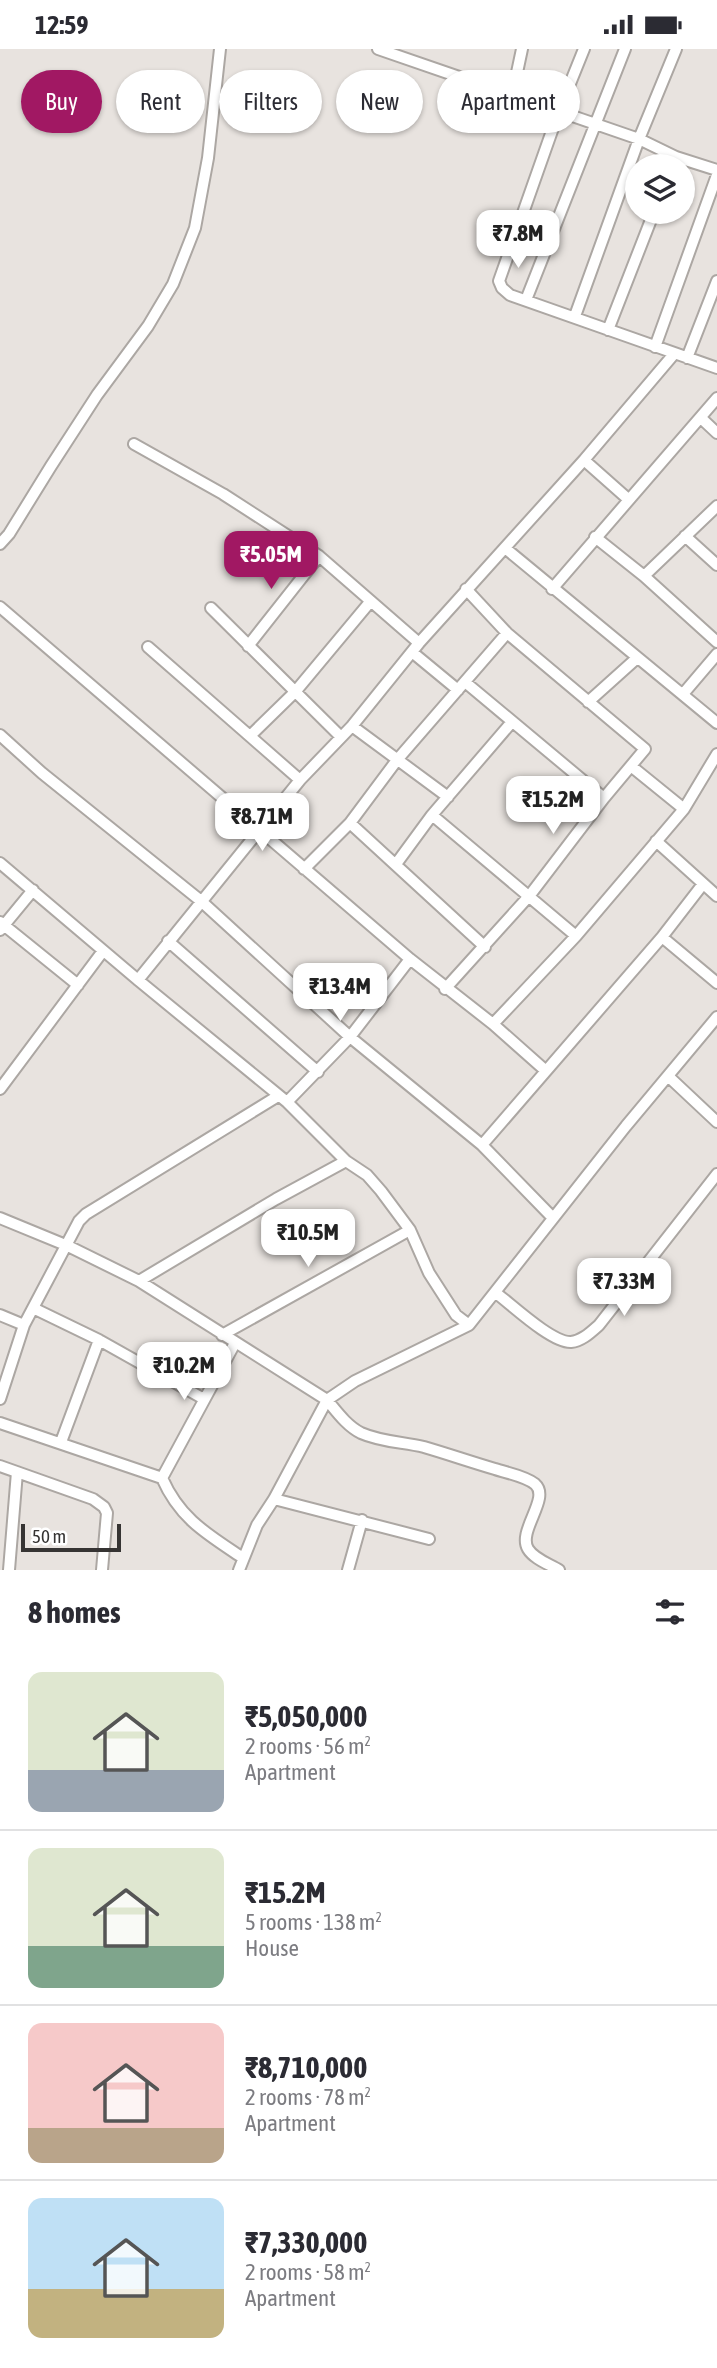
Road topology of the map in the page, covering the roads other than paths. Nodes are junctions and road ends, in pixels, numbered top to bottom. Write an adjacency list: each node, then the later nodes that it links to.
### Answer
1 (220, 49): 35 (street)
2 (378, 49): 7 (street)
3 (522, 49): 8 (street)
4 (584, 49): 9 (street)
5 (625, 49): 11 (street)
6 (677, 49): 13 (street)
7 (438, 70)
8 (518, 70)
9 (576, 70)
10 (580, 119): 11 (street)
11 (594, 125): 13 (street); 19 (street)
12 (551, 133): 19 (street)
13 (639, 139): 14 (street); 20 (street)
14 (662, 154)
15 (695, 167): 16 (street)
16 (717, 173): 22 (street)
17 (649, 224): 21 (street)
18 (717, 281): 24 (street)
19 (526, 300): 20 (street)
20 (576, 316): 21 (street)
21 (608, 330): 22 (street)
22 (655, 347): 23 (street)
23 (674, 354): 24 (street); 30 (street)
24 (687, 358): 25 (street)
25 (717, 368)
26 (717, 398): 27 (street)
27 (701, 418): 28 (street); 31 (street)
28 (717, 433)
29 (134, 444): 37 (street)
30 (584, 460): 31 (street); 36 (street)
31 (628, 499): 34 (street)
32 (717, 506): 33 (street)
33 (685, 536): 38 (street); 39 (street)
34 (595, 537): 39 (street); 41 (street)
35 (0, 544)
36 (505, 548): 40 (street); 41 (street)
37 (319, 557): 42 (street); 47 (street)
38 (717, 565)
39 (644, 576): 46 (street)
40 (466, 589): 45 (street); 49 (street)
41 (552, 589): 51 (street)
42 (370, 601): 49 (street); 53 (street)
43 (0, 607): 71 (street)
44 (211, 608): 47 (street)
45 (507, 633): 52 (street); 55 (street)
46 (717, 642)
47 (248, 646): 53 (street)
48 (148, 647): 60 (street)
49 (415, 647): 52 (street); 58 (street)
50 (717, 654): 54 (street)
51 (637, 658): 54 (street); 55 (street)
52 (461, 686): 56 (street); 63 (street)
53 (295, 692): 60 (street); 61 (street)
54 (683, 694): 57 (street)
55 (588, 702): 64 (street)
56 (511, 723): 66 (street); 67 (street)
57 (717, 723)
58 (352, 726): 61 (street); 63 (street)
59 (0, 735): 80 (street)
60 (250, 736): 65 (street)
61 (341, 737): 65 (street)
62 (717, 754): 68 (street)
63 (397, 760): 66 (street); 70 (street)
64 (631, 766): 67 (street); 68 (street)
65 (300, 780): 71 (street)
66 (448, 797): 69 (street)
67 (604, 798): 78 (street)
68 (684, 809): 72 (street)
69 (432, 815): 74 (street); 78 (street)
70 (350, 823): 74 (street); 75 (street)
71 (260, 831): 75 (street); 80 (street)
72 (656, 841): 76 (street); 82 (street)
73 (0, 863): 77 (street)
74 (396, 864): 85 (street)
75 (304, 869): 87 (street)
76 (703, 884): 79 (street); 83 (street)
77 (33, 890): 81 (street); 86 (street)
78 (530, 895): 82 (street); 85 (street)
79 (717, 896)
80 (201, 901): 84 (street); 95 (street)
81 (1, 926): 90 (street)
82 (576, 936): 93 (street)
83 (662, 937): 89 (street); 96 (street)
84 (168, 941): 88 (street); 97 (street)
85 (485, 947): 91 (street)
86 (103, 951): 88 (street); 90 (street)
87 (410, 959): 91 (street); 95 (street)
88 (138, 981): 100 (street)
89 (717, 983)
90 (78, 985): 99 (street)
91 (445, 989): 93 (street)
92 (717, 1017): 94 (street)
93 (493, 1024): 96 (street)
94 (713, 1029): 98 (street)
95 (350, 1037): 97 (street); 102 (street)
96 (546, 1071): 102 (street)
97 (318, 1072): 100 (street)
98 (669, 1077): 101 (street); 106 (street)
99 (0, 1089)
100 (282, 1099): 103 (street); 108 (street)
101 (717, 1122)
102 (482, 1145): 106 (street)
103 (346, 1161): 107 (street); 109 (street)
104 (717, 1174): 110 (street)
105 (0, 1218): 108 (street)
106 (553, 1218): 110 (street)
107 (410, 1230): 114 (street); 115 (street)
108 (68, 1246): 109 (street); 111 (street)
109 (139, 1281): 115 (street)
110 (496, 1293): 114 (street)
111 (33, 1308): 113 (street); 116 (street)
112 (0, 1315): 113 (street)
113 (24, 1325): 118 (street)
114 (469, 1325): 120 (street)
115 (222, 1335): 117 (street)
116 (99, 1341): 119 (street); 122 (street)
117 (235, 1343): 119 (street); 120 (street)
118 (0, 1399)
119 (204, 1399): 125 (street)
120 (327, 1400): 126 (street); 134 (street)
121 (0, 1423): 122 (street)
122 (61, 1442): 125 (street)
123 (0, 1466): 124 (street)
124 (17, 1472): 130 (street); 131 (street)
125 (162, 1478): 129 (street)
126 (274, 1499): 127 (street); 129 (street)
127 (362, 1520): 128 (street); 133 (street)
128 (429, 1539)
129 (243, 1558): 132 (street)
130 (9, 1570)
131 (102, 1570)
132 (239, 1570)
133 (348, 1570)
134 (559, 1570)

